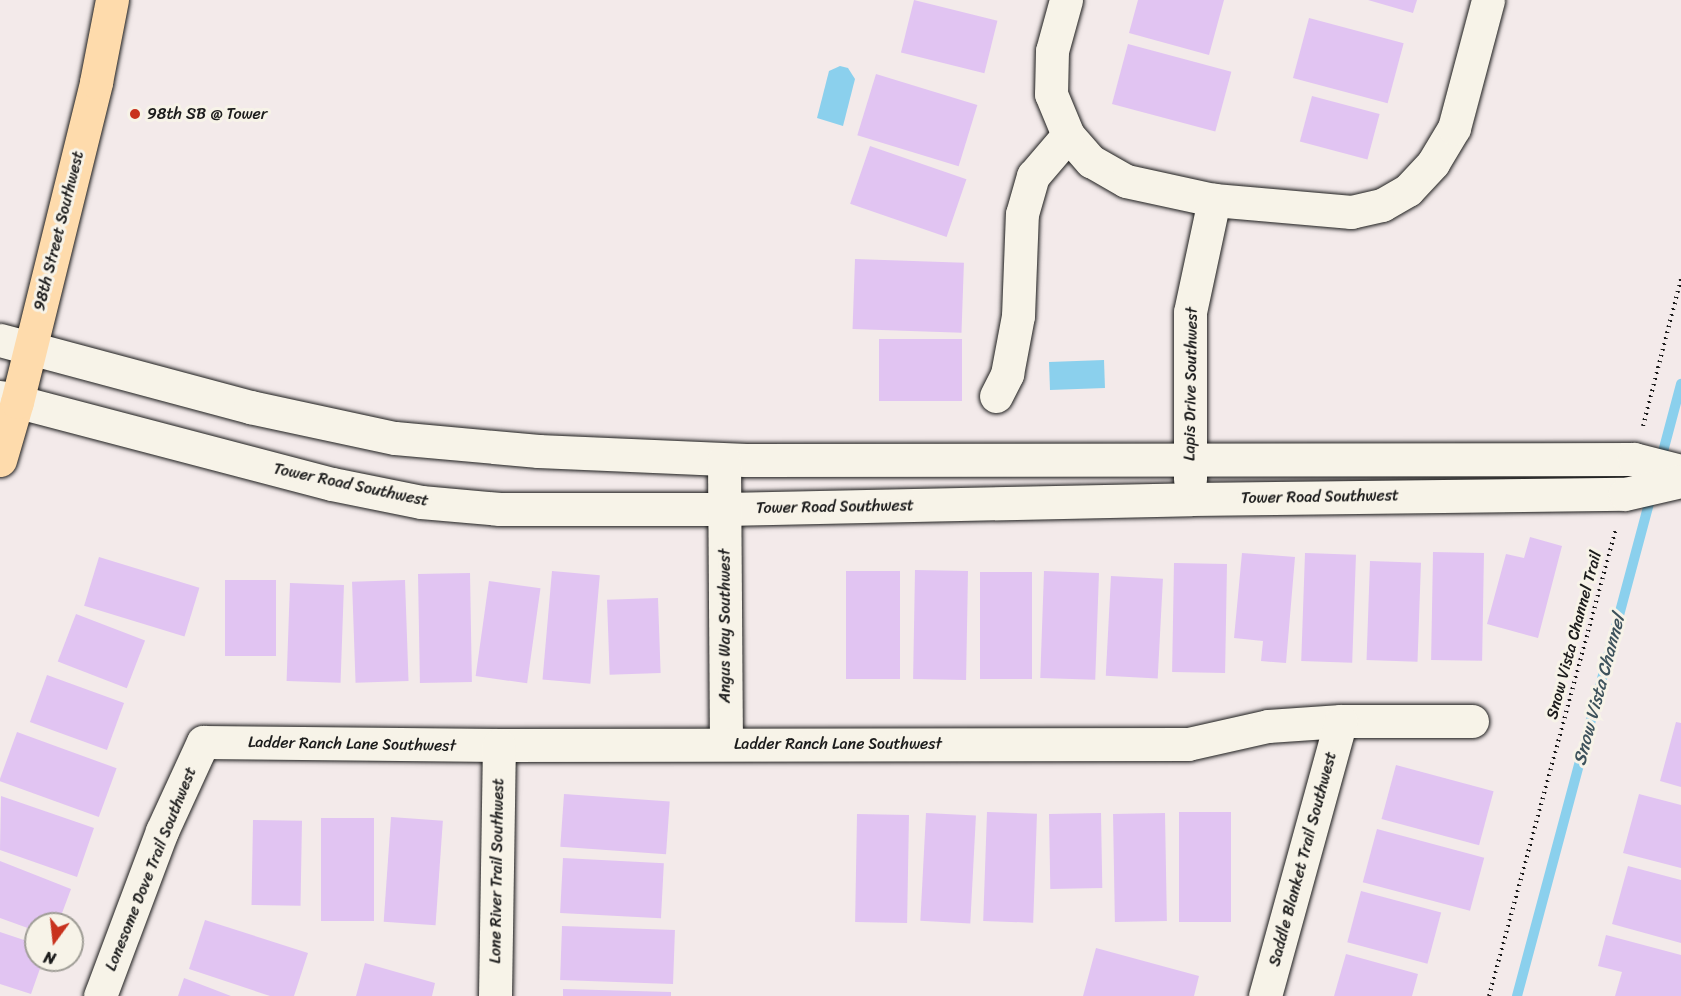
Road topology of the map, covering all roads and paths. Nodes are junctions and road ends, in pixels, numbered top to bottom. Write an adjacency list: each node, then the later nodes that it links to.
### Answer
1 (112, 0): 7 (main road, 98th Street Southwest)
2 (1066, 0): 4 (street)
3 (1488, 0): 5 (street)
4 (1068, 135): 5 (street); 8 (street)
5 (1214, 200): 10 (street, Lapis Drive Southwest)
6 (1681, 279): 14 (path, Snow Vista Channel Trail)
7 (15, 345): 9 (main road, 98th Street Southwest); 12 (street, Tower Road Southwest)
8 (996, 396)
9 (9, 399): 11 (main road, 98th Street Southwest); 17 (street, Tower Road Southwest)
10 (1190, 458): 12 (street, Tower Road Southwest); 14 (street, Tower Road Southwest); 16 (street, Lapis Drive Southwest)
11 (0, 460)
12 (724, 460): 17 (street, Angus Way Southwest)
13 (1681, 471): 14 (street, Tower Road Southwest)
14 (1633, 481): 15 (street, Tower Road Southwest); 16 (street, Tower Road Southwest); 26 (path, Snow Vista Channel Trail)
15 (1681, 482)
16 (1191, 499): 17 (street, Tower Road Southwest)
17 (724, 509): 21 (street, Angus Way Southwest)
18 (1341, 721): 19 (street, Ladder Ranch Lane Southwest); 21 (street, Ladder Ranch Lane Southwest); 25 (street, Saddle Blanket Trail Southwest)
19 (1472, 721)
20 (202, 742): 22 (street, Ladder Ranch Lane Southwest); 23 (street, Lonesome Dove Trail Southwest)
21 (726, 744): 22 (street, Ladder Ranch Lane Southwest)
22 (499, 745): 24 (street, Lone River Trail Southwest)
23 (100, 996)
24 (495, 996)
25 (1265, 996)
26 (1489, 996)

